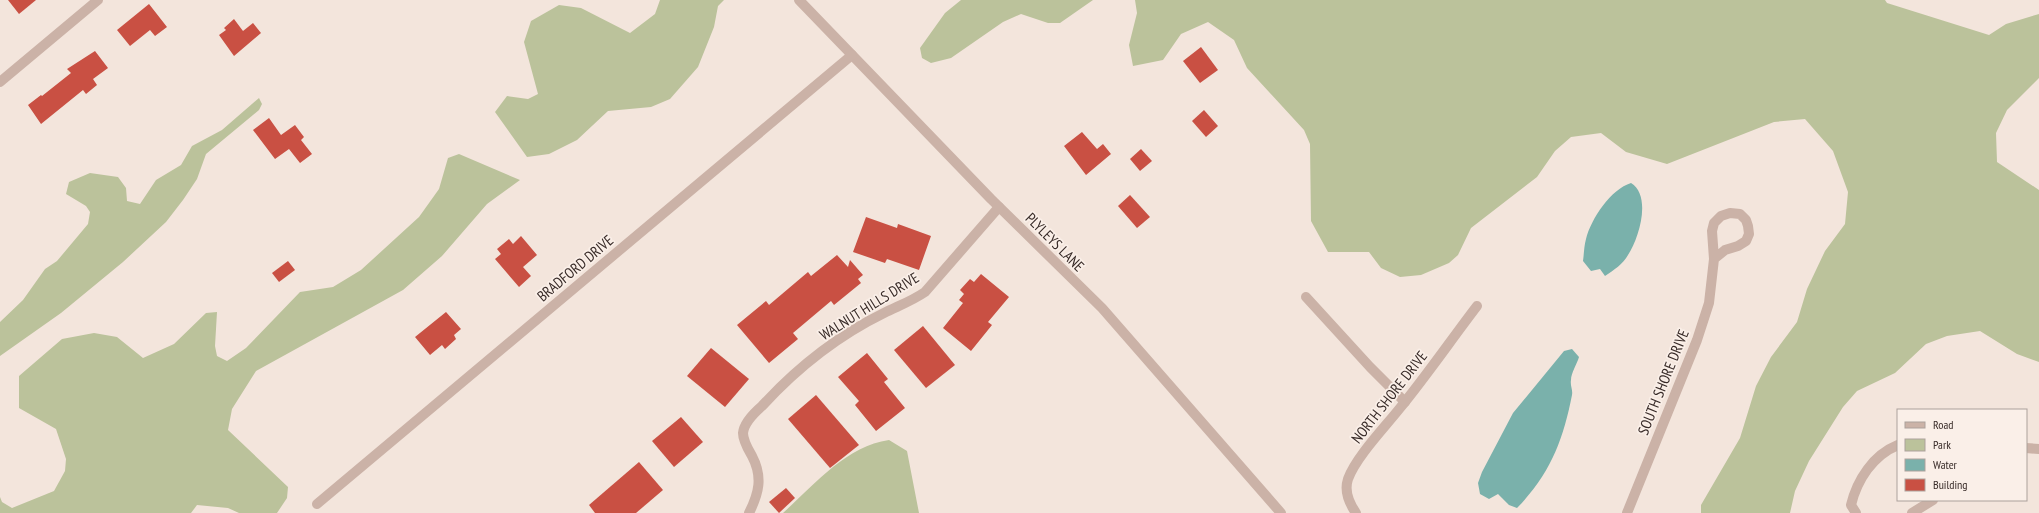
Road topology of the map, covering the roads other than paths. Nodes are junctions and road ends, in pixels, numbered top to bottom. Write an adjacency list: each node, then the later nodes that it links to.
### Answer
1 (98, 0): 4 (street)
2 (799, 0): 3 (street, PLYLEYS LANE)
3 (852, 55): 5 (street, PLYLEYS LANE); 14 (street, BRADFORD DRIVE)
4 (0, 82)
5 (999, 207): 15 (street, PLYLEYS LANE); 16 (street, WALNUT HILLS DRIVE)
6 (1714, 259): 6 (street, SOUTH SHORE DRIVE); 18 (street, SOUTH SHORE DRIVE)
7 (1306, 297): 9 (street)
8 (1477, 306): 9 (street, NORTH SHORE DRIVE)
9 (1405, 402): 17 (street, NORTH SHORE DRIVE)
10 (1897, 445): 19 (street)
11 (2027, 448): 12 (street)
12 (2039, 449)
13 (1931, 501): 20 (street)
14 (317, 504)
15 (1275, 511)
16 (749, 513)
17 (1356, 513)
18 (1627, 513)
19 (1856, 513)
20 (1912, 513)

